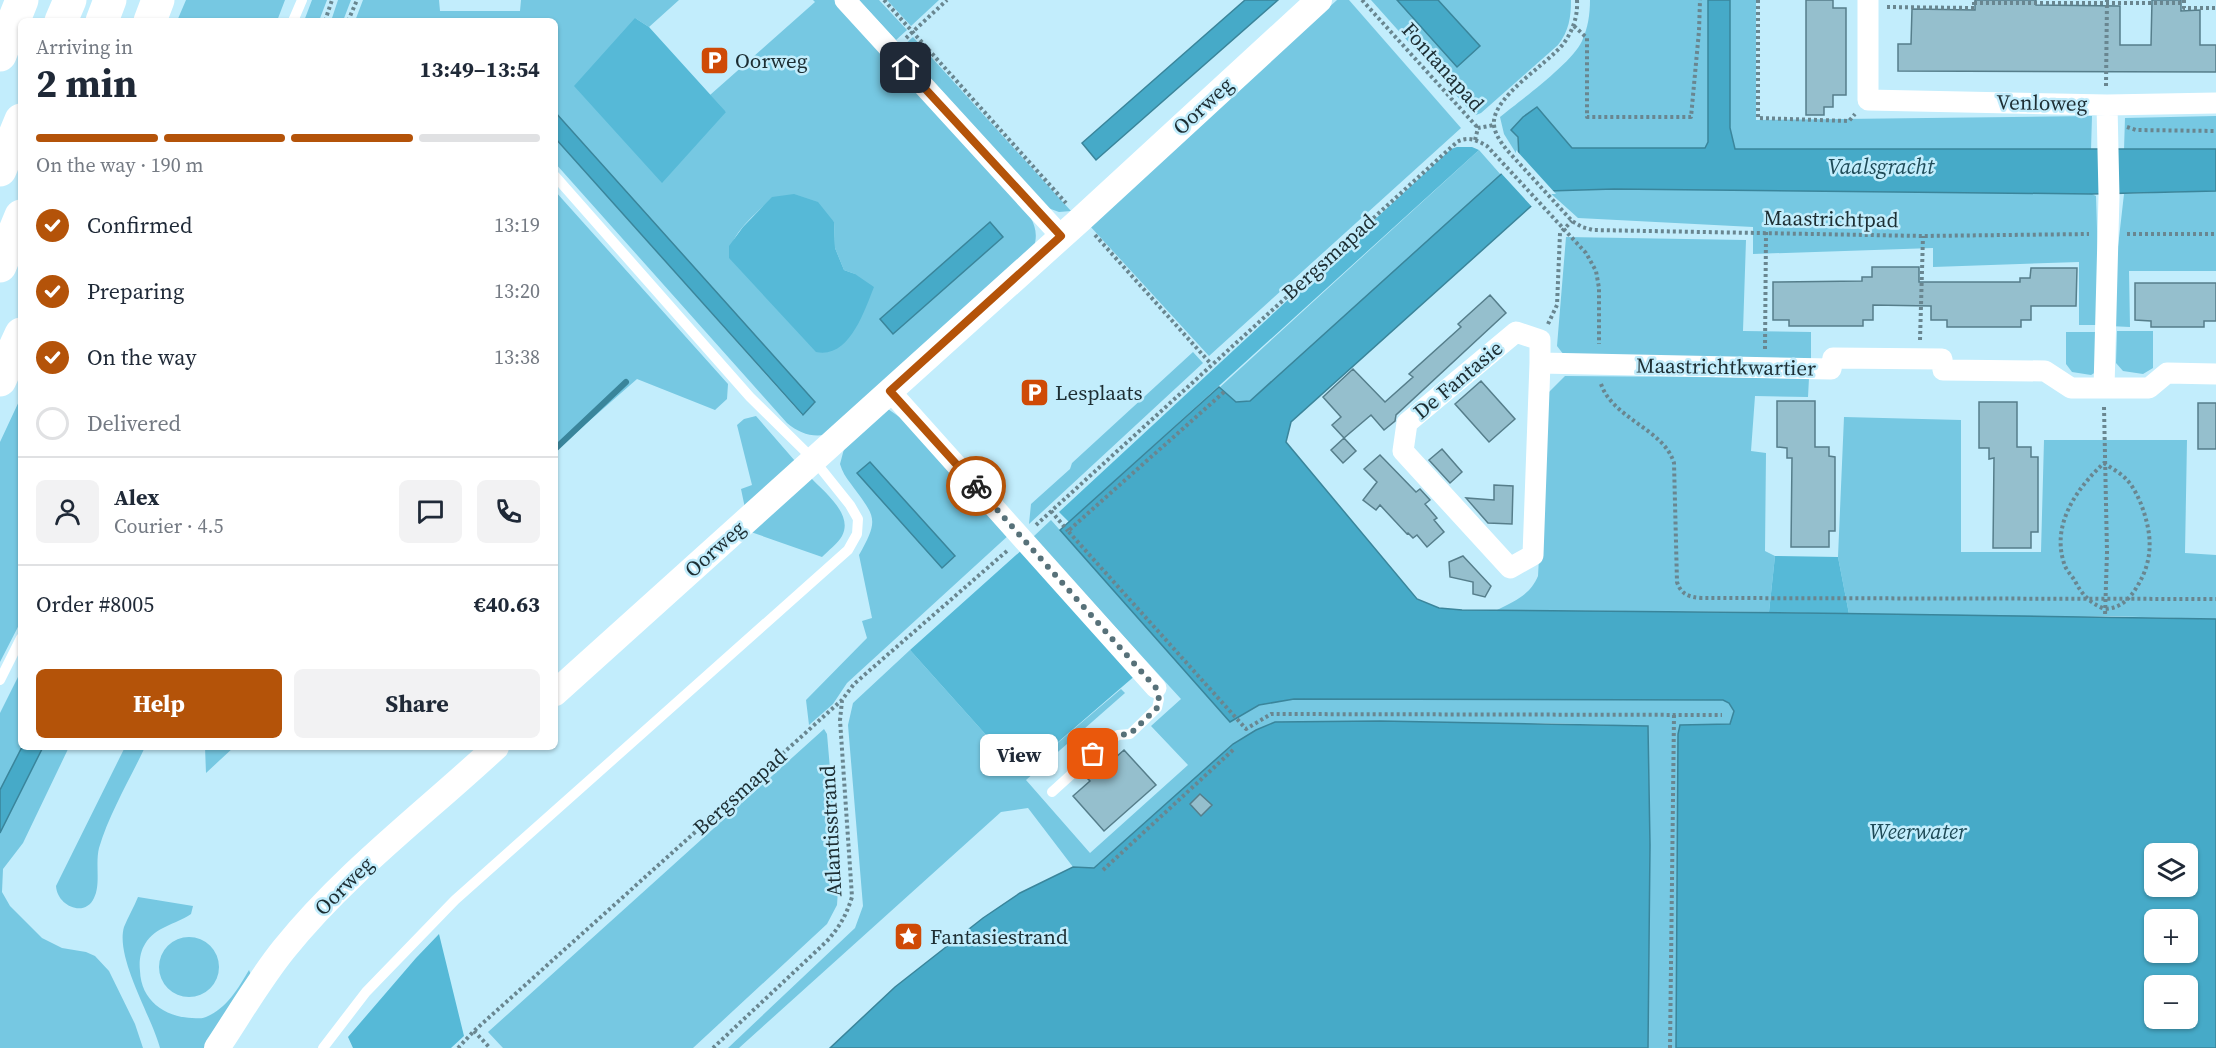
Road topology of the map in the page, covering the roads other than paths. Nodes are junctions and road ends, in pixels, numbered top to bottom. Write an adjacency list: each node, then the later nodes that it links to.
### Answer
1 (22, 0): 13 (highway)
2 (70, 0): 9 (highway)
3 (110, 0): 10 (highway)
4 (158, 0): 11 (highway)
5 (302, 0): 12 (lane)
6 (845, 0): 20 (street)
7 (1319, 0): 20 (street, Oorweg)
8 (1868, 3): 15 (street, Venloweg)
9 (62, 18)
10 (103, 18)
11 (151, 18)
12 (294, 18)
13 (0, 55)
14 (2216, 103): 15 (street, Venloweg)
15 (2108, 113): 26 (street)
16 (18, 127): 17 (highway)
17 (0, 170)
18 (558, 179): 28 (lane)
19 (18, 223): 21 (highway)
20 (1071, 228): 27 (street, Oorweg)
21 (0, 266)
22 (18, 341): 25 (highway)
23 (1540, 363): 23 (street, De Fantasie); 26 (street, Maastrichtkwartier)
24 (2216, 374): 26 (street, Maastrichtkwartier)
25 (0, 380)
26 (2104, 388)
27 (890, 391): 28 (street, Oorweg); 31 (street)
28 (814, 460): 32 (street, Oorweg); 36 (lane)
29 (18, 644): 30 (lane)
30 (0, 680)
31 (1156, 688): 34 (lane)
32 (558, 690)
33 (493, 750): 35 (street, Oorweg)
34 (1052, 792)
35 (217, 1048)
36 (323, 1048)

